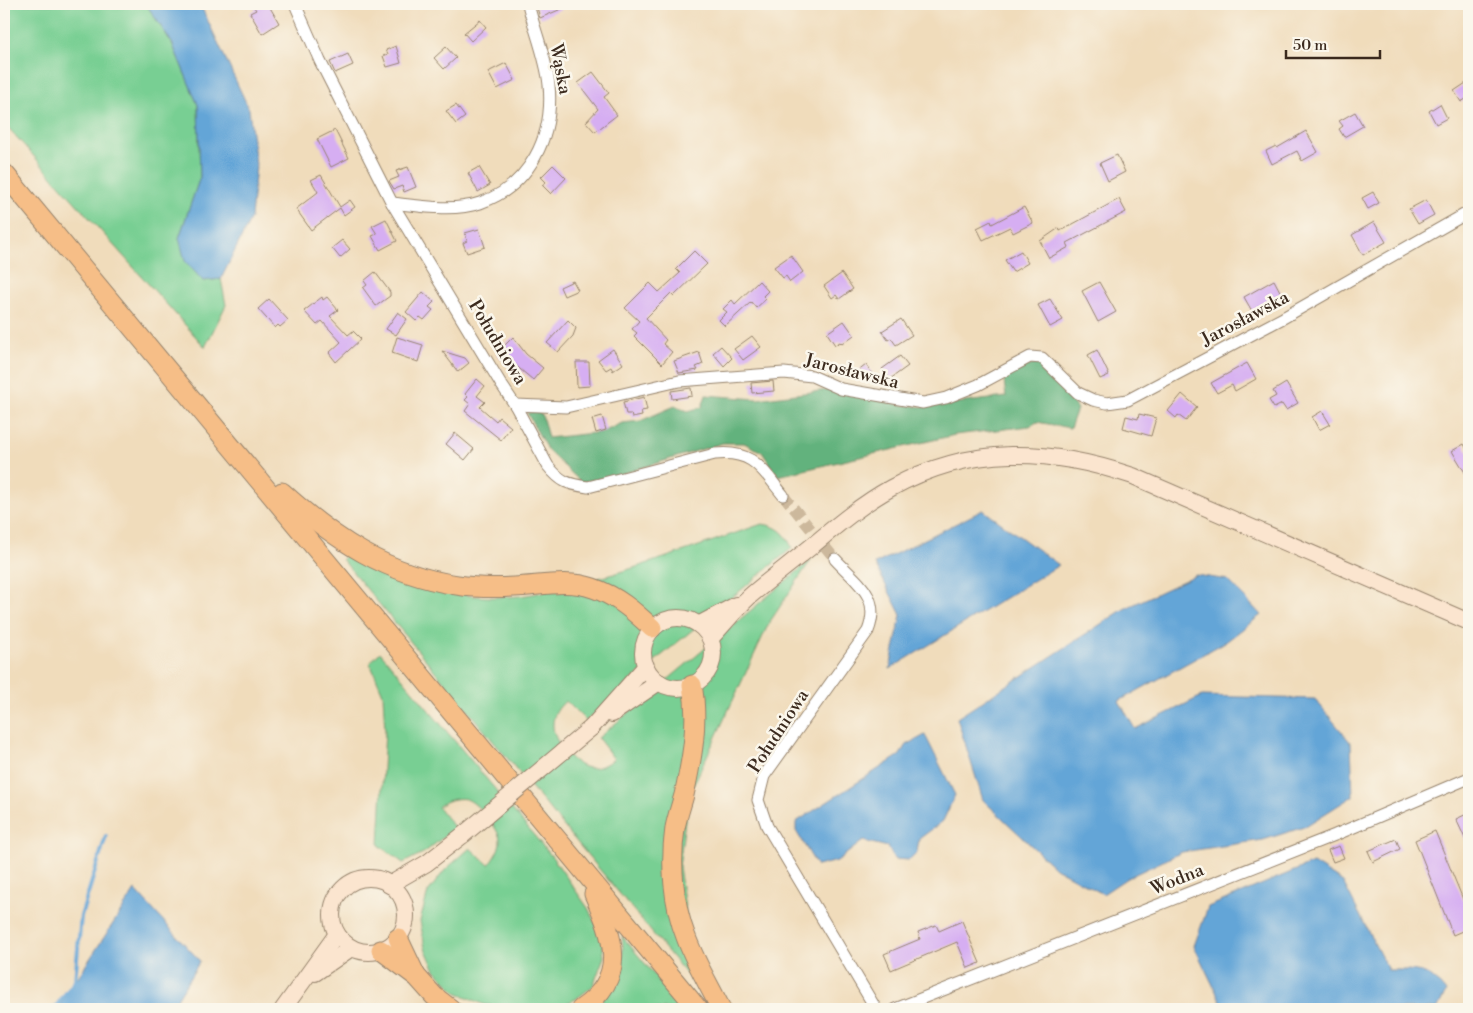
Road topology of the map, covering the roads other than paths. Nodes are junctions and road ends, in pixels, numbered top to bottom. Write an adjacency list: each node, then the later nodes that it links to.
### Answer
1 (295, 4): 4 (street, Południowa)
2 (528, 4): 4 (street, Wąska)
3 (4, 173): 7 (main road)
4 (392, 203): 6 (street, Południowa)
5 (1469, 212): 6 (street, Jarosławska)
6 (515, 405): 8 (street, Południowa)
7 (232, 447): 13 (main road); 21 (main road)
8 (783, 495)
9 (835, 559): 35 (street, Południowa)
10 (749, 598): 11 (main road); 12 (main road); 14 (main road)
11 (1469, 622)
12 (700, 624): 13 (main road); 14 (main road)
13 (652, 628): 15 (main road)
14 (711, 638): 17 (main road)
15 (646, 666): 16 (main road); 18 (main road)
16 (659, 682): 17 (main road); 18 (main road)
17 (692, 685): 34 (main road)
18 (591, 728): 20 (main road, bridge)
19 (1469, 778): 36 (street, Wodna)
20 (427, 863): 22 (main road); 23 (main road)
21 (586, 874): 32 (main road); 33 (main road)
22 (389, 885): 23 (main road); 24 (main road)
23 (402, 900): 25 (main road)
24 (337, 934): 26 (main road); 29 (main road)
25 (398, 938): 27 (main road); 28 (main road)
26 (351, 948): 27 (main road); 29 (main road)
27 (381, 950): 28 (main road)
28 (417, 977): 31 (main road)
29 (305, 980): 30 (main road)
30 (283, 1009)
31 (451, 1009)
32 (581, 1009)
33 (698, 1009)
34 (721, 1009)
35 (876, 1009)
36 (896, 1009)

